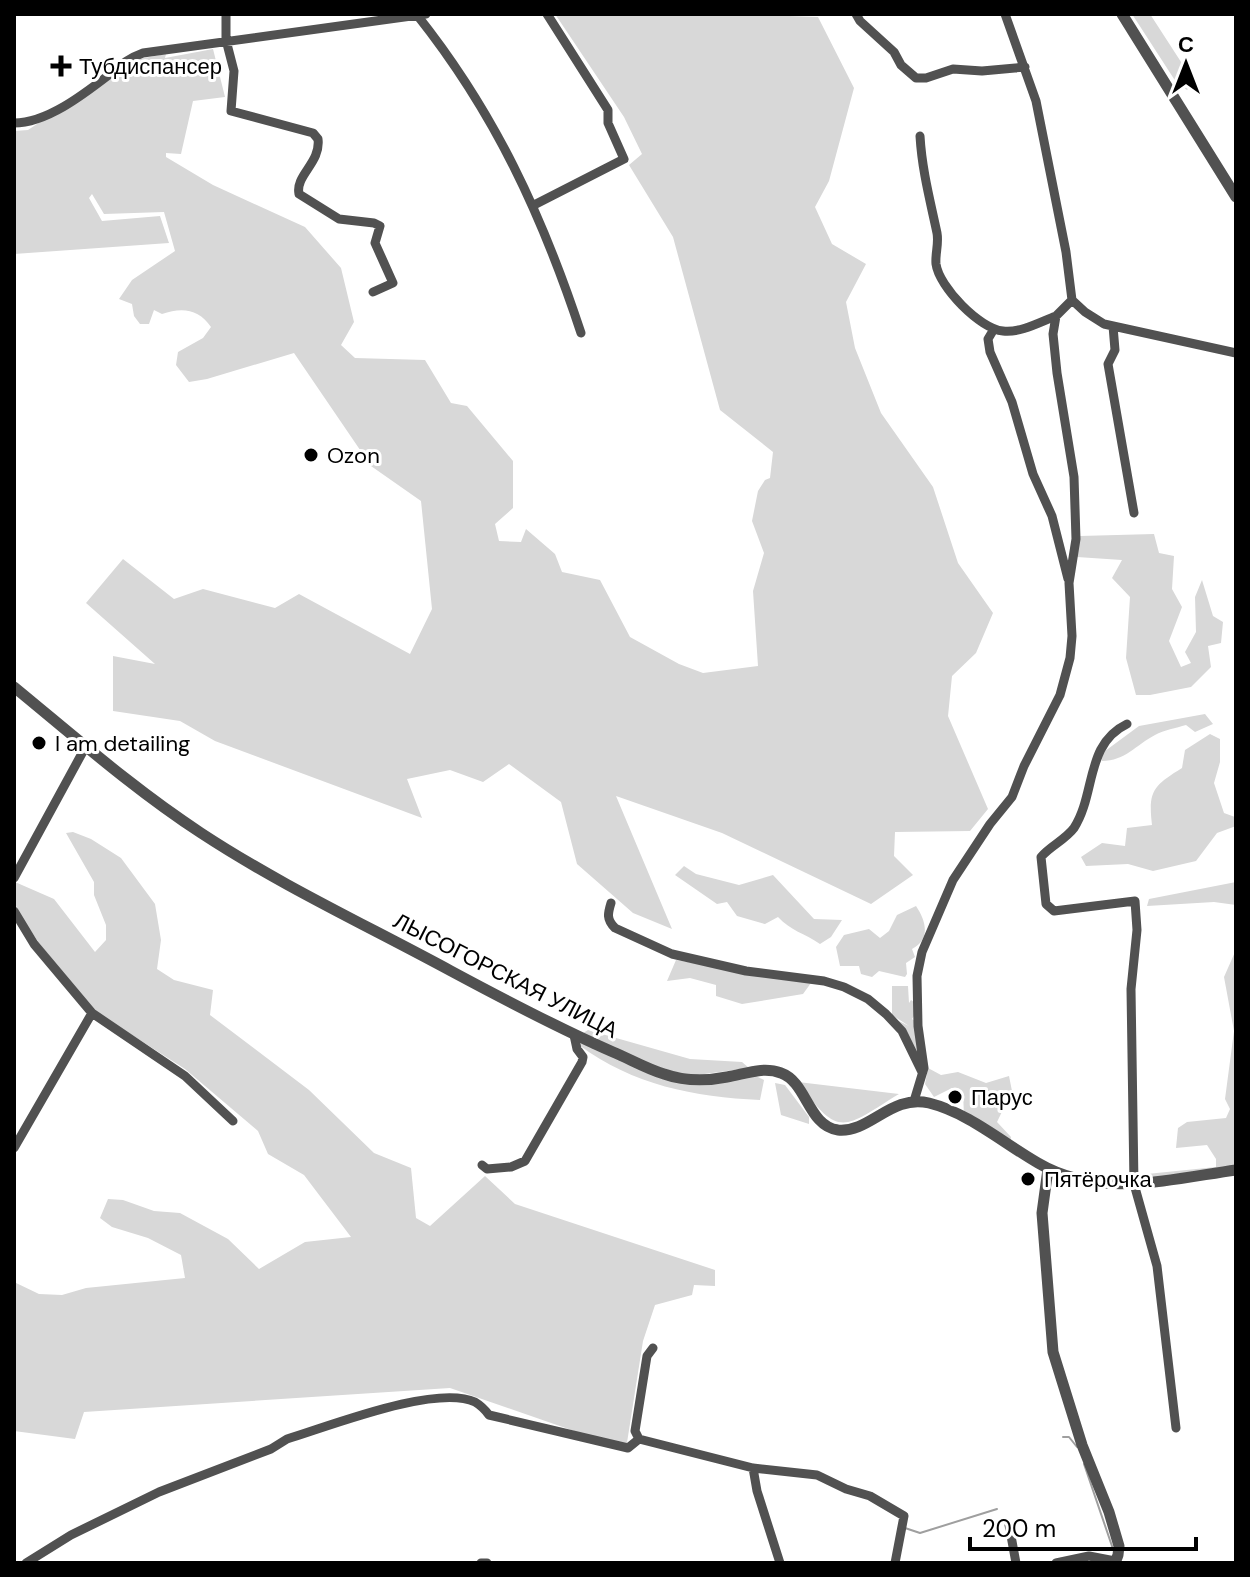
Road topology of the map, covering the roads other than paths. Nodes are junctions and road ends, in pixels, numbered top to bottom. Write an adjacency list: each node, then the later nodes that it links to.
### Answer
1 (226, 14): 8 (street)
2 (547, 14): 13 (street)
3 (856, 14): 9 (street)
4 (1005, 14): 9 (street)
5 (1122, 14): 12 (street)
6 (421, 15): 7 (street); 13 (street)
7 (398, 16): 8 (street)
8 (226, 40): 10 (street); 14 (street)
9 (1025, 67): 15 (street)
10 (14, 123)
11 (920, 136): 18 (street)
12 (1236, 197)
13 (534, 205): 19 (street)
14 (373, 292)
15 (1072, 300): 16 (street); 17 (street)
16 (1056, 316): 18 (street); 22 (street)
17 (1113, 326): 20 (street); 21 (street)
18 (994, 329): 22 (street)
19 (581, 333)
20 (1236, 353)
21 (1134, 513)
22 (1069, 583): 31 (street)
23 (14, 687): 25 (street, ЛЫСОГОРСКАЯ УЛИЦА)
24 (1127, 724): 38 (street)
25 (86, 746): 26 (street); 30 (street, ЛЫСОГОРСКАЯ УЛИЦА)
26 (14, 878)
27 (611, 903): 31 (street)
28 (14, 911): 29 (street)
29 (92, 1013): 33 (street); 34 (street)
30 (574, 1035): 32 (street, ЛЫСОГОРСКАЯ УЛИЦА); 35 (street)
31 (923, 1067): 32 (street)
32 (914, 1101): 36 (street)
33 (233, 1121)
34 (14, 1148)
35 (482, 1165)
36 (1048, 1169): 38 (street); 44 (street)
37 (1236, 1170): 38 (street)
38 (1134, 1184): 40 (street)
39 (653, 1348): 41 (street)
40 (1176, 1428)
41 (639, 1439): 42 (street); 45 (street)
42 (753, 1468): 48 (street); 49 (street)
43 (1009, 1525): 50 (street)
44 (1115, 1562): 51 (street)
45 (26, 1563)
46 (481, 1563): 47 (street)
47 (487, 1563)
48 (780, 1563)
49 (895, 1563)
50 (1016, 1563)
51 (1056, 1563)

